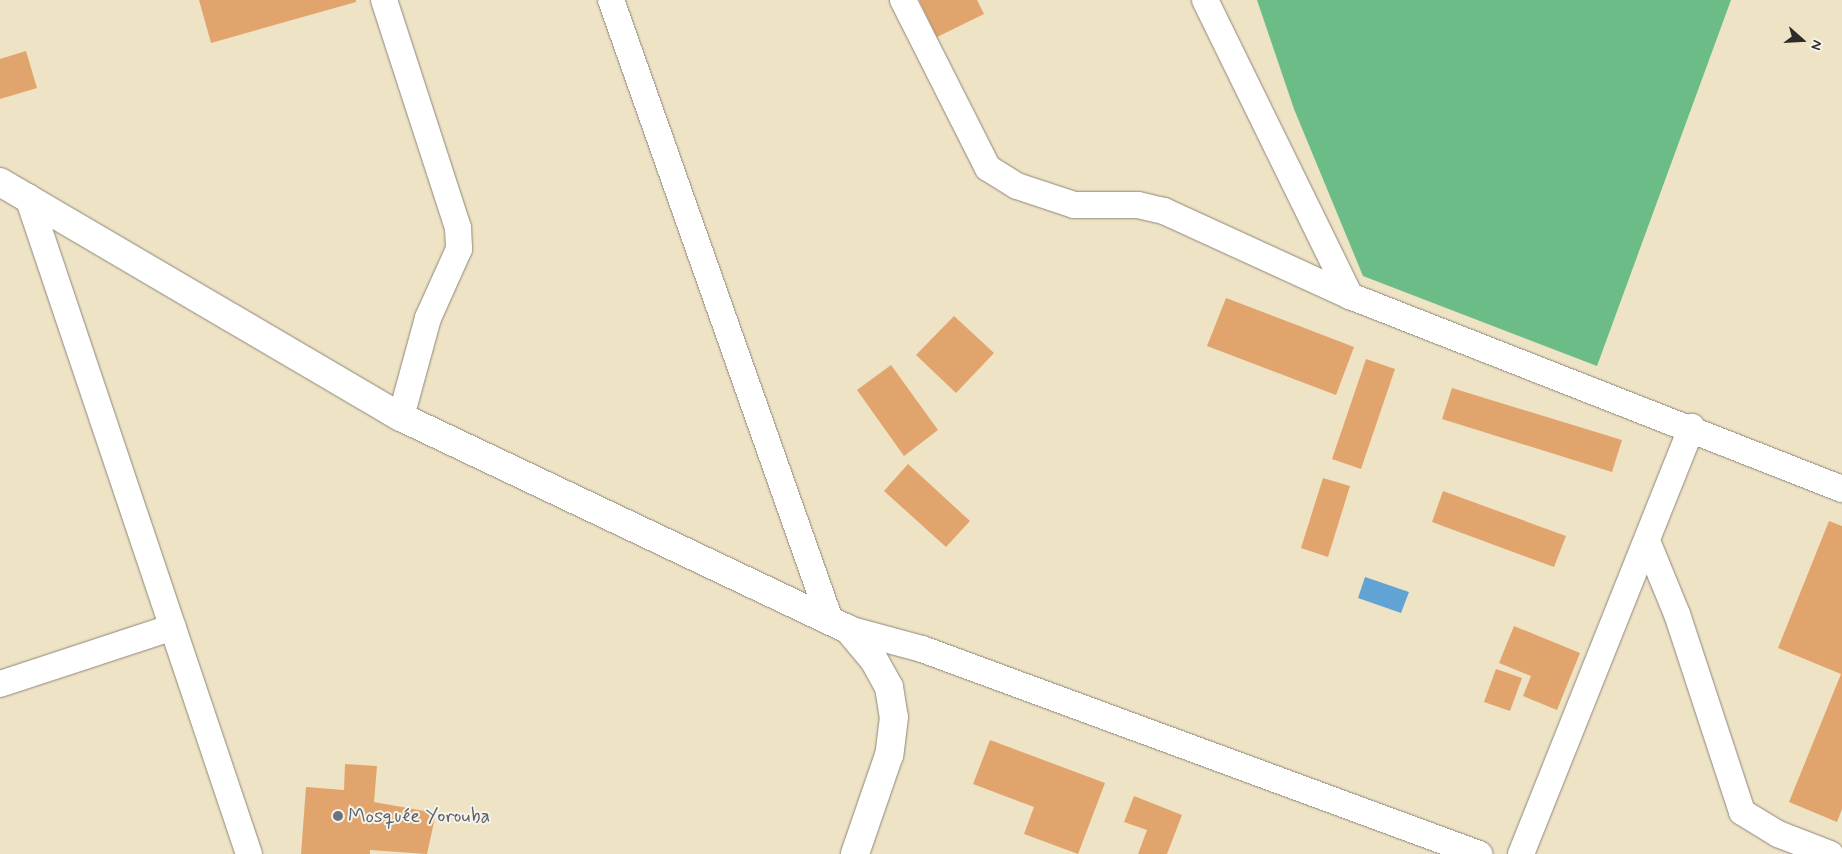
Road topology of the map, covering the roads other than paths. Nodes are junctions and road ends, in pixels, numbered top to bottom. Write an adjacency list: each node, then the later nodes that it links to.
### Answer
1 (384, 0): 8 (street)
2 (612, 0): 12 (street)
3 (903, 0): 7 (street)
4 (1204, 0): 7 (street)
5 (0, 182): 6 (main road)
6 (28, 198): 8 (main road); 13 (street)
7 (1350, 296): 9 (street)
8 (401, 417): 12 (main road)
9 (1692, 426): 10 (street); 11 (street)
10 (1842, 488)
11 (1646, 541): 18 (street); 19 (street)
12 (839, 624): 16 (main road); 17 (street)
13 (172, 627): 14 (street); 15 (street)
14 (0, 684)
15 (249, 854)
16 (855, 854)
17 (1479, 854)
18 (1521, 854)
19 (1830, 854)

